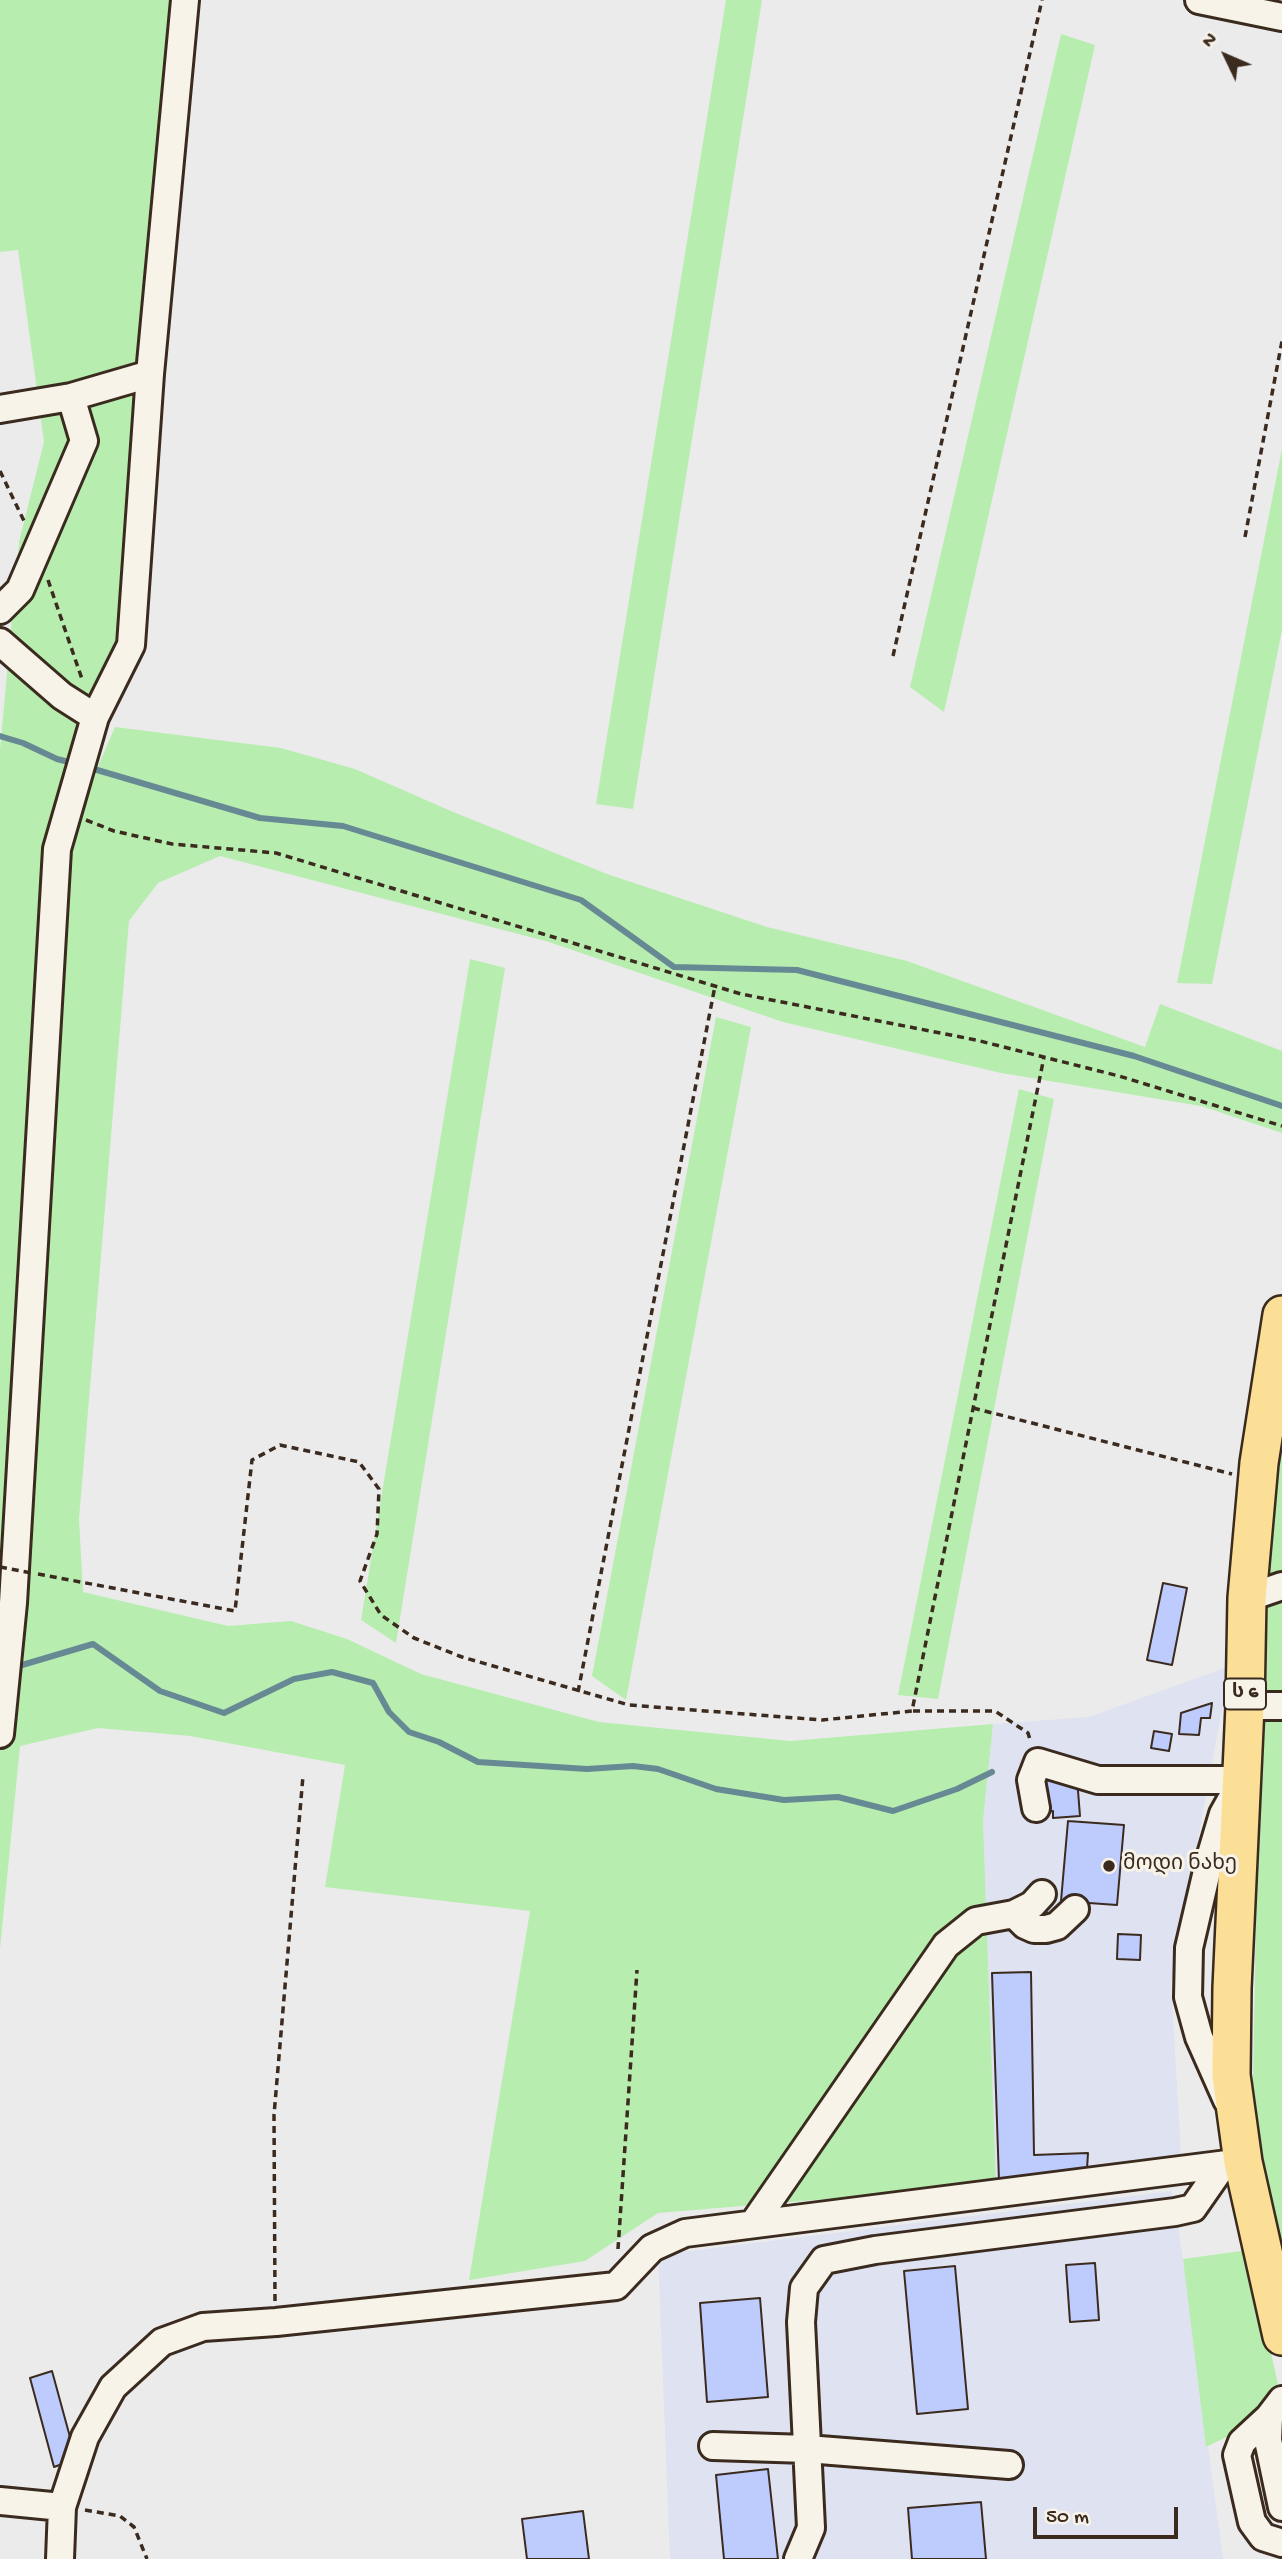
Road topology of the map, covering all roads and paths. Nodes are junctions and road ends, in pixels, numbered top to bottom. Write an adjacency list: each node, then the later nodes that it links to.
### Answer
1 (184, 0): 6 (street)
2 (1042, 0): 14 (path)
3 (1199, 0): 4 (street)
4 (1282, 17)
5 (1282, 341): 10 (path)
6 (150, 374): 7 (street); 15 (street)
7 (71, 397): 8 (street); 11 (street)
8 (0, 409)
9 (0, 471): 11 (path)
10 (1245, 537)
11 (37, 550): 12 (street); 15 (path)
12 (0, 610)
13 (0, 642): 15 (street)
14 (893, 656)
15 (95, 717): 16 (street)
16 (68, 813): 17 (path); 30 (street)
17 (715, 986): 18 (path); 26 (path)
18 (1044, 1057): 19 (path); 21 (path)
19 (1282, 1126)
20 (1282, 1315): 22 (highway, ს 6)
21 (973, 1408): 22 (path); 29 (path)
22 (1257, 1480): 25 (highway, ს 6)
23 (0, 1567): 26 (path, bridge)
24 (1282, 1586): 25 (street)
25 (1247, 1598): 27 (highway, ს 6)
26 (578, 1692): 29 (path)
27 (1245, 1706): 28 (street); 33 (highway, ს 6)
28 (1282, 1706)
29 (912, 1711): 31 (path)
30 (1, 1724)
31 (1038, 1762): 33 (street); 34 (street)
32 (303, 1776): 42 (path)
33 (1242, 1780): 39 (highway, ს 6)
34 (1036, 1808)
35 (1042, 1894): 37 (street)
36 (1075, 1909): 37 (street)
37 (1014, 1914): 40 (street)
38 (637, 1970): 41 (path)
39 (1235, 2152): 40 (street); 43 (highway, ს 6); 46 (street)
40 (753, 2224): 41 (street)
41 (616, 2286): 42 (street)
42 (275, 2322): 48 (street)
43 (1282, 2336)
44 (1276, 2408): 49 (street); 51 (street)
45 (713, 2446): 46 (street)
46 (807, 2449): 47 (street); 54 (street)
47 (1009, 2465)
48 (62, 2507): 50 (street); 52 (street); 53 (path)
49 (1282, 2507)
50 (5, 2509)
51 (1282, 2543)
52 (60, 2559)
53 (147, 2559)
54 (798, 2559)

